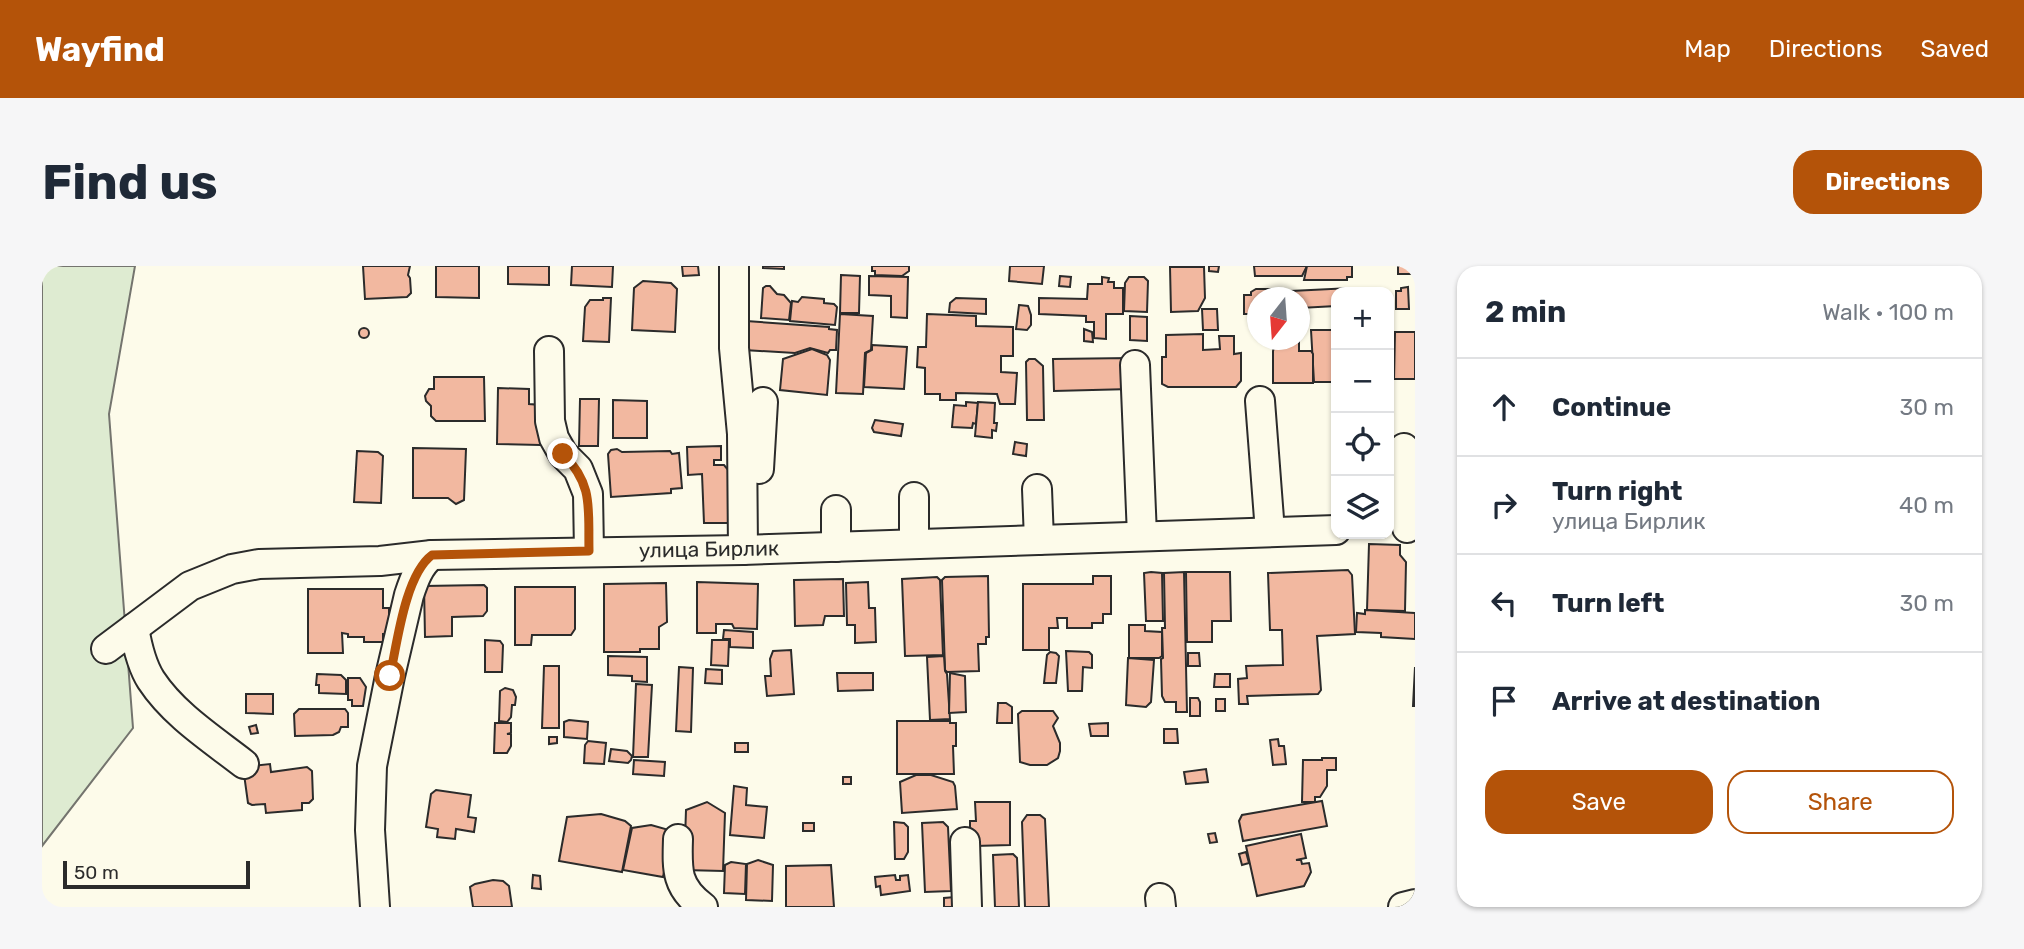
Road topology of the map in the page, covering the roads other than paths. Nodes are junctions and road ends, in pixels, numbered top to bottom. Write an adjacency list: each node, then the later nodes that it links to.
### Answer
1 (734, 266): 17 (street)
2 (549, 351): 18 (street)
3 (1135, 365): 13 (street)
4 (763, 401): 17 (street)
5 (1260, 401): 12 (street)
6 (1405, 448): 10 (street)
7 (1037, 489): 14 (street)
8 (914, 496): 15 (street)
9 (836, 510): 16 (street)
10 (1404, 528)
11 (1331, 530): 12 (street, улица Бирлик)
12 (1270, 532): 13 (street, улица Бирлик)
13 (1142, 536): 14 (street, улица Бирлик)
14 (1039, 540): 15 (street, улица Бирлик)
15 (914, 544): 16 (street, улица Бирлик)
16 (836, 547): 17 (street, улица Бирлик)
17 (751, 549): 18 (street, улица Бирлик)
18 (589, 551): 19 (street, улица Бирлик)
19 (432, 555): 20 (street, улица Бирлик); 26 (street)
20 (134, 628): 21 (street, улица Бирлик); 22 (street)
21 (106, 649)
22 (244, 764)
23 (678, 839): 27 (street)
24 (965, 842): 28 (street)
25 (1415, 905): 29 (street)
26 (374, 907)
27 (703, 907)
28 (967, 907)
29 (1403, 907)

